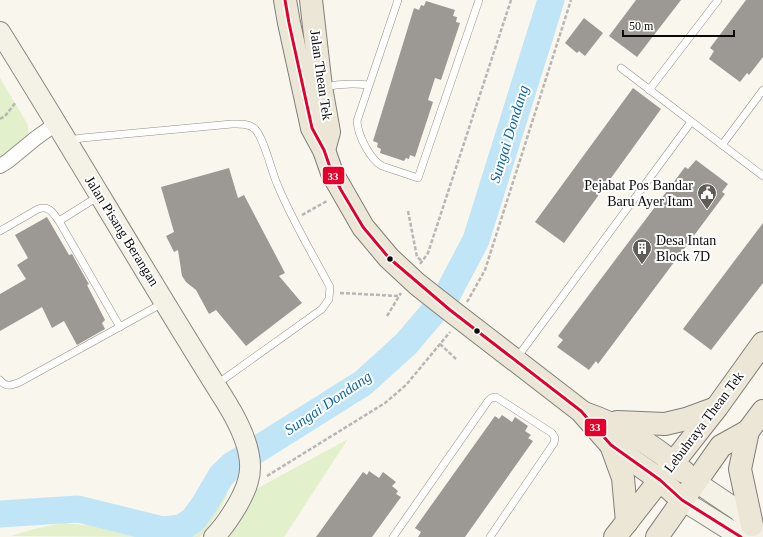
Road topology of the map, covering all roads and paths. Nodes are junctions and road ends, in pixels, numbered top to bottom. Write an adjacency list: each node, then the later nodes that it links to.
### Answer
1 (285, 0): 20 (main road, Jalan Thean Tek)
2 (311, 0): 11 (main road, Jalan Thean Tek)
3 (398, 0): 10 (lane)
4 (479, 0): 10 (lane)
5 (511, 0): 29 (path)
6 (571, 0): 32 (path)
7 (718, 0): 12 (lane)
8 (0, 32): 17 (street, Jalan Pisang Berangan)
9 (621, 68): 12 (lane)
10 (368, 85): 11 (lane)
11 (321, 87): 20 (main road, Jalan Thean Tek)
12 (650, 90): 16 (lane)
13 (763, 90): 19 (lane)
14 (16, 102): 15 (path)
15 (0, 119)
16 (691, 122): 19 (lane); 40 (lane)
17 (57, 124): 18 (street, Jalan Pisang Berangan); 21 (street)
18 (67, 141): 23 (street, Jalan Pisang Berangan); 30 (lane)
19 (722, 146): 22 (lane)
20 (324, 150): 29 (main road, Jalan Thean Tek)
21 (0, 166)
22 (763, 176)
23 (99, 196): 27 (lane); 33 (street, Jalan Pisang Berangan)
24 (324, 204): 26 (path)
25 (408, 211): 29 (path)
26 (308, 212)
27 (59, 221): 28 (lane); 36 (lane)
28 (0, 231)
29 (417, 274): 31 (path); 35 (main road, Jalan Thean Tek)
30 (329, 293): 31 (path); 42 (lane)
31 (399, 296): 34 (path)
32 (469, 300)
33 (165, 302): 36 (lane); 42 (street, Jalan Pisang Berangan)
34 (387, 316)
35 (450, 321): 38 (path); 40 (main road, Jalan Thean Tek)
36 (120, 327): 41 (lane)
37 (763, 343): 43 (main road, Lebuhraya Thean Tek)
38 (440, 344): 39 (path); 50 (path)
39 (456, 359)
40 (515, 361): 45 (main road, Jalan Thean Tek)
41 (0, 380)
42 (216, 385): 56 (street, Jalan Pisang Berangan)
43 (717, 407): 46 (main road); 49 (main road, Lebuhraya Thean Tek)
44 (763, 411): 47 (main road, Lebuhraya Thean Tek)
45 (581, 412): 46 (main road, Jalan Thean Tek); 48 (main road, Jalan Thean Tek)
46 (608, 421): 49 (main road, Jalan Thean Tek)
47 (748, 431): 52 (main road, Lebuhraya Thean Tek); 55 (main road)
48 (611, 445): 51 (main road, Jalan Thean Tek); 54 (main road)
49 (673, 462): 51 (main road, Lebuhraya Thean Tek); 52 (main road, Jalan Thean Tek)
50 (263, 478)
51 (660, 480): 53 (main road, Jalan Thean Tek); 54 (main road, Lebuhraya Thean Tek)
52 (696, 482): 53 (main road, Lebuhraya Thean Tek); 55 (street)
53 (682, 500): 55 (street); 59 (main road, Lebuhraya Thean Tek)
54 (621, 530)
55 (751, 533)
56 (214, 537)
57 (393, 537): 58 (lane)
58 (490, 537)
59 (657, 537)

